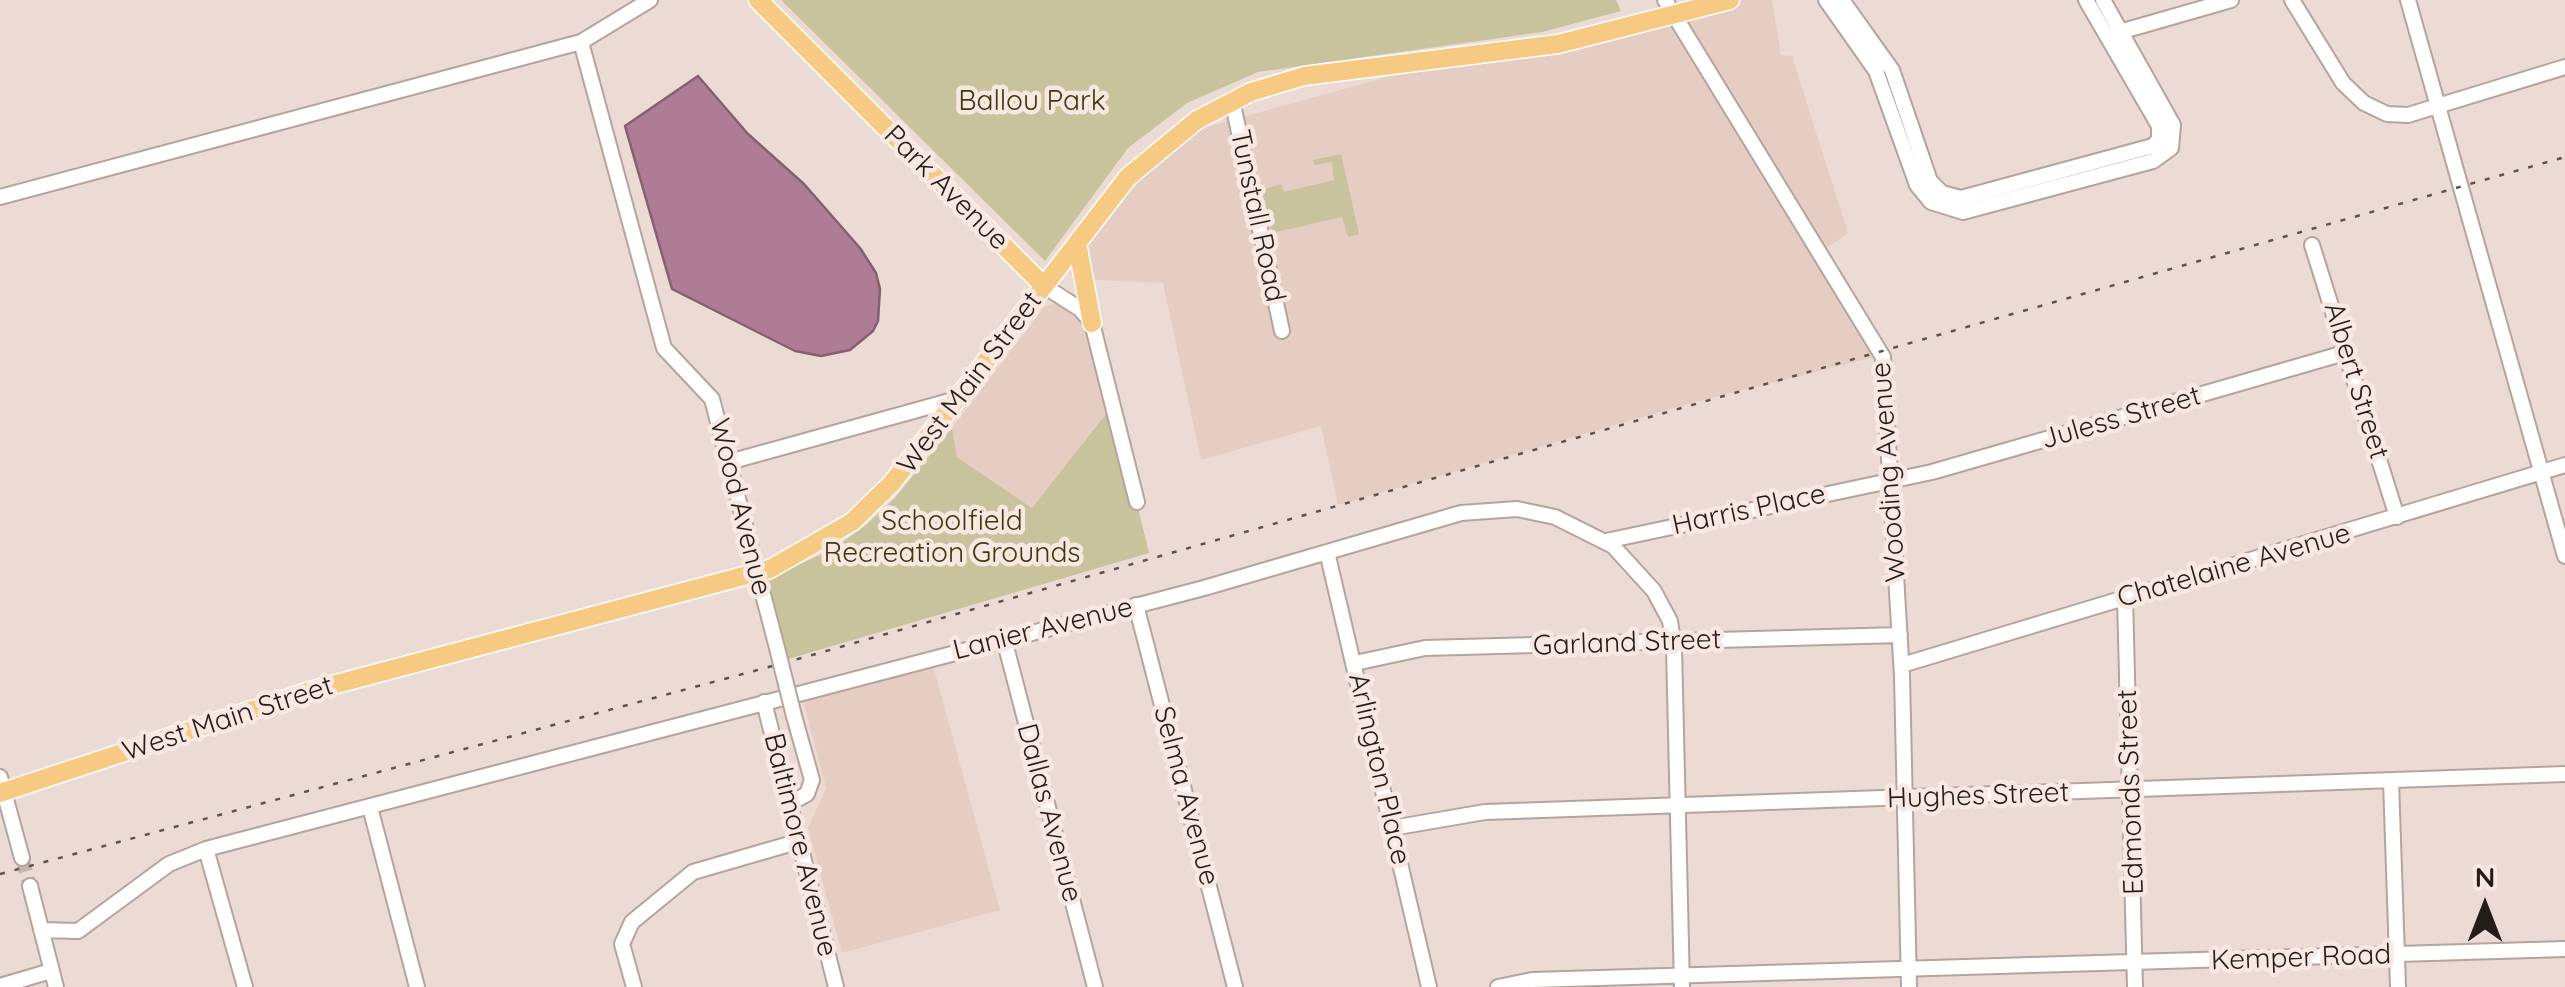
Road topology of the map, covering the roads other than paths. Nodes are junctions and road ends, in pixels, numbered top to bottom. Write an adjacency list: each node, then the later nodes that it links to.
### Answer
1 (650, 0): 14 (street)
2 (758, 0): 22 (main road, Park Avenue)
3 (1739, 0): 11 (main road, West Main Street)
4 (1826, 0): 15 (street)
5 (1842, 0): 15 (street)
6 (2086, 0): 13 (street)
7 (2103, 0): 13 (street)
8 (2231, 0): 13 (street)
9 (2292, 0): 18 (street)
10 (2408, 0): 18 (street)
11 (1723, 3): 12 (main road, West Main Street)
12 (1669, 9): 17 (main road, West Main Street); 30 (street, Wooding Avenue)
13 (2114, 34): 15 (street)
14 (581, 42): 19 (street); 27 (street, Wood Avenue)
15 (1876, 56)
16 (2565, 66): 18 (street)
17 (1232, 100): 20 (main road, West Main Street); 24 (street, Tunstall Road)
18 (2437, 106): 29 (street)
19 (0, 198)
20 (1078, 243): 22 (main road, West Main Street); 23 (main road)
21 (2312, 244): 25 (street, Albert Street)
22 (1044, 286): 23 (street, Park Avenue); 26 (main road, West Main Street)
23 (1092, 324): 31 (street)
24 (1282, 330)
25 (2348, 352): 30 (street, Juless Street); 32 (street, Albert Street)
26 (958, 399): 27 (street); 36 (main road, West Main Street)
27 (729, 462): 36 (street, Wood Avenue)
28 (2565, 465): 29 (street, Chatelaine Avenue)
29 (2540, 472): 32 (street, Chatelaine Avenue); 35 (street)
30 (1892, 481): 33 (street, Harris Place); 39 (street, Wooding Avenue)
31 (1137, 502)
32 (2397, 517): 37 (street, Chatelaine Avenue)
33 (1606, 541): 34 (street, Lanier Avenue); 41 (street, Lanier Avenue)
34 (1326, 552): 38 (street, Lanier Avenue); 42 (street, Arlington Place)
35 (2565, 556)
36 (756, 574): 47 (main road, West Main Street); 50 (street, Wood Avenue, bridge)
37 (2125, 598): 43 (street, Chatelaine Avenue); 48 (street, Edmonds Street)
38 (1136, 605): 40 (street, Lanier Avenue); 72 (street, Selma Avenue)
39 (1900, 635): 41 (street, Garland Street); 43 (street, Wooding Avenue)
40 (1004, 639): 44 (street, Lanier Avenue); 71 (street, Dallas Avenue)
41 (1674, 641): 42 (street, Garland Street); 51 (street, Lanier Avenue)
42 (1355, 663): 53 (street, Arlington Place)
43 (1902, 665): 49 (street, Wooding Avenue)
44 (764, 702): 50 (street, Baltimore Avenue); 52 (street, Lanier Avenue)
45 (2565, 774): 46 (street, Hughes Street)
46 (2392, 782): 48 (street, Hughes Street); 60 (street)
47 (2, 787): 56 (street)
48 (2132, 791): 49 (street, Hughes Street); 61 (street, Edmonds Street)
49 (1905, 799): 51 (street, Hughes Street); 62 (street, Wooding Avenue)
50 (789, 804): 54 (street, Baltimore Avenue)
51 (1680, 807): 53 (street, Hughes Street); 64 (street, Lanier Avenue)
52 (370, 808): 55 (street, Lanier Avenue); 68 (street)
53 (1392, 828): 73 (street, Arlington Place)
54 (800, 841): 69 (street); 70 (street, Baltimore Avenue)
55 (206, 849): 58 (street, Lanier Avenue); 67 (street)
56 (22, 858)
57 (30, 886): 58 (street)
58 (41, 930): 63 (street)
59 (2565, 949): 60 (street, Kemper Road)
60 (2396, 955): 61 (street, Kemper Road); 77 (street)
61 (2135, 964): 62 (street, Kemper Road); 76 (street, Edmonds Street)
62 (1908, 970): 64 (street, Kemper Road); 75 (street, Wooding Avenue)
63 (51, 972): 65 (street); 66 (street)
64 (1682, 981): 74 (street, Kemper Road)
65 (0, 986)
66 (56, 987)
67 (245, 987)
68 (418, 987)
69 (634, 987)
70 (836, 987)
71 (1095, 987)
72 (1234, 987)
73 (1428, 987)
74 (1498, 987)
75 (1909, 987)
76 (2136, 987)
77 (2398, 987)

